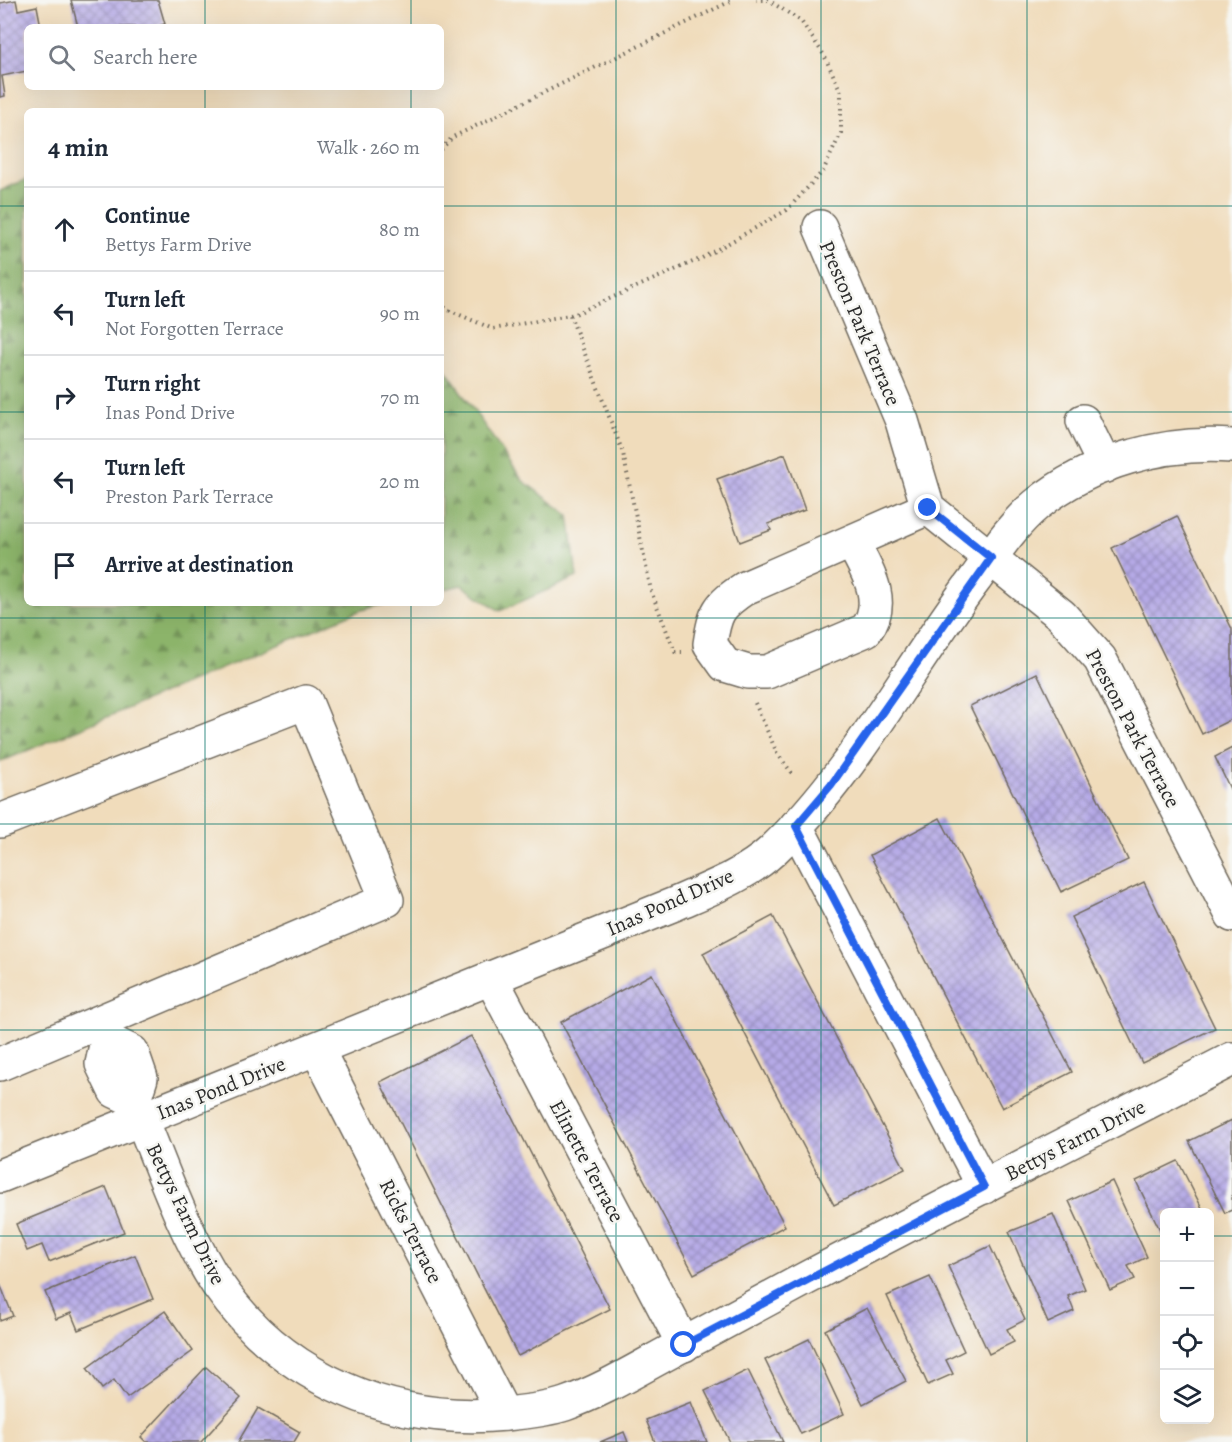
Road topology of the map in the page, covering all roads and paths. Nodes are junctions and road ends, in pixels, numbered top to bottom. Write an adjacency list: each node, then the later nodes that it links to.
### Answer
1 (733, 0): 3 (path)
2 (756, 0): 6 (path)
3 (444, 146)
4 (820, 227): 10 (street, Preston Park Terrace)
5 (444, 306): 6 (path)
6 (570, 315): 13 (path)
7 (1083, 421): 9 (street)
8 (1232, 446): 9 (street, Inas Pond Drive)
9 (1105, 466): 12 (street, Inas Pond Drive)
10 (928, 508): 11 (street); 12 (street, Preston Park Terrace)
11 (852, 542): 11 (street)
12 (991, 558): 17 (street, Inas Pond Drive); 18 (street, Preston Park Terrace)
13 (685, 651)
14 (750, 695): 15 (path)
15 (794, 777)
16 (0, 821): 20 (street)
17 (796, 826): 19 (street, Inas Pond Drive); 26 (street)
18 (1232, 915)
19 (491, 978): 21 (street, Inas Pond Drive); 27 (street, Elinette Terrace)
20 (103, 1032): 23 (street); 24 (street)
21 (317, 1049): 24 (street, Inas Pond Drive); 28 (street, Ricks Terrace)
22 (1232, 1059): 26 (street, Bettys Farm Drive)
23 (0, 1064)
24 (138, 1110): 25 (street, Inas Pond Drive); 28 (street, Bettys Farm Drive)
25 (0, 1176)
26 (984, 1187): 27 (street, Bettys Farm Drive)
27 (684, 1345): 28 (street, Bettys Farm Drive)
28 (504, 1414)

